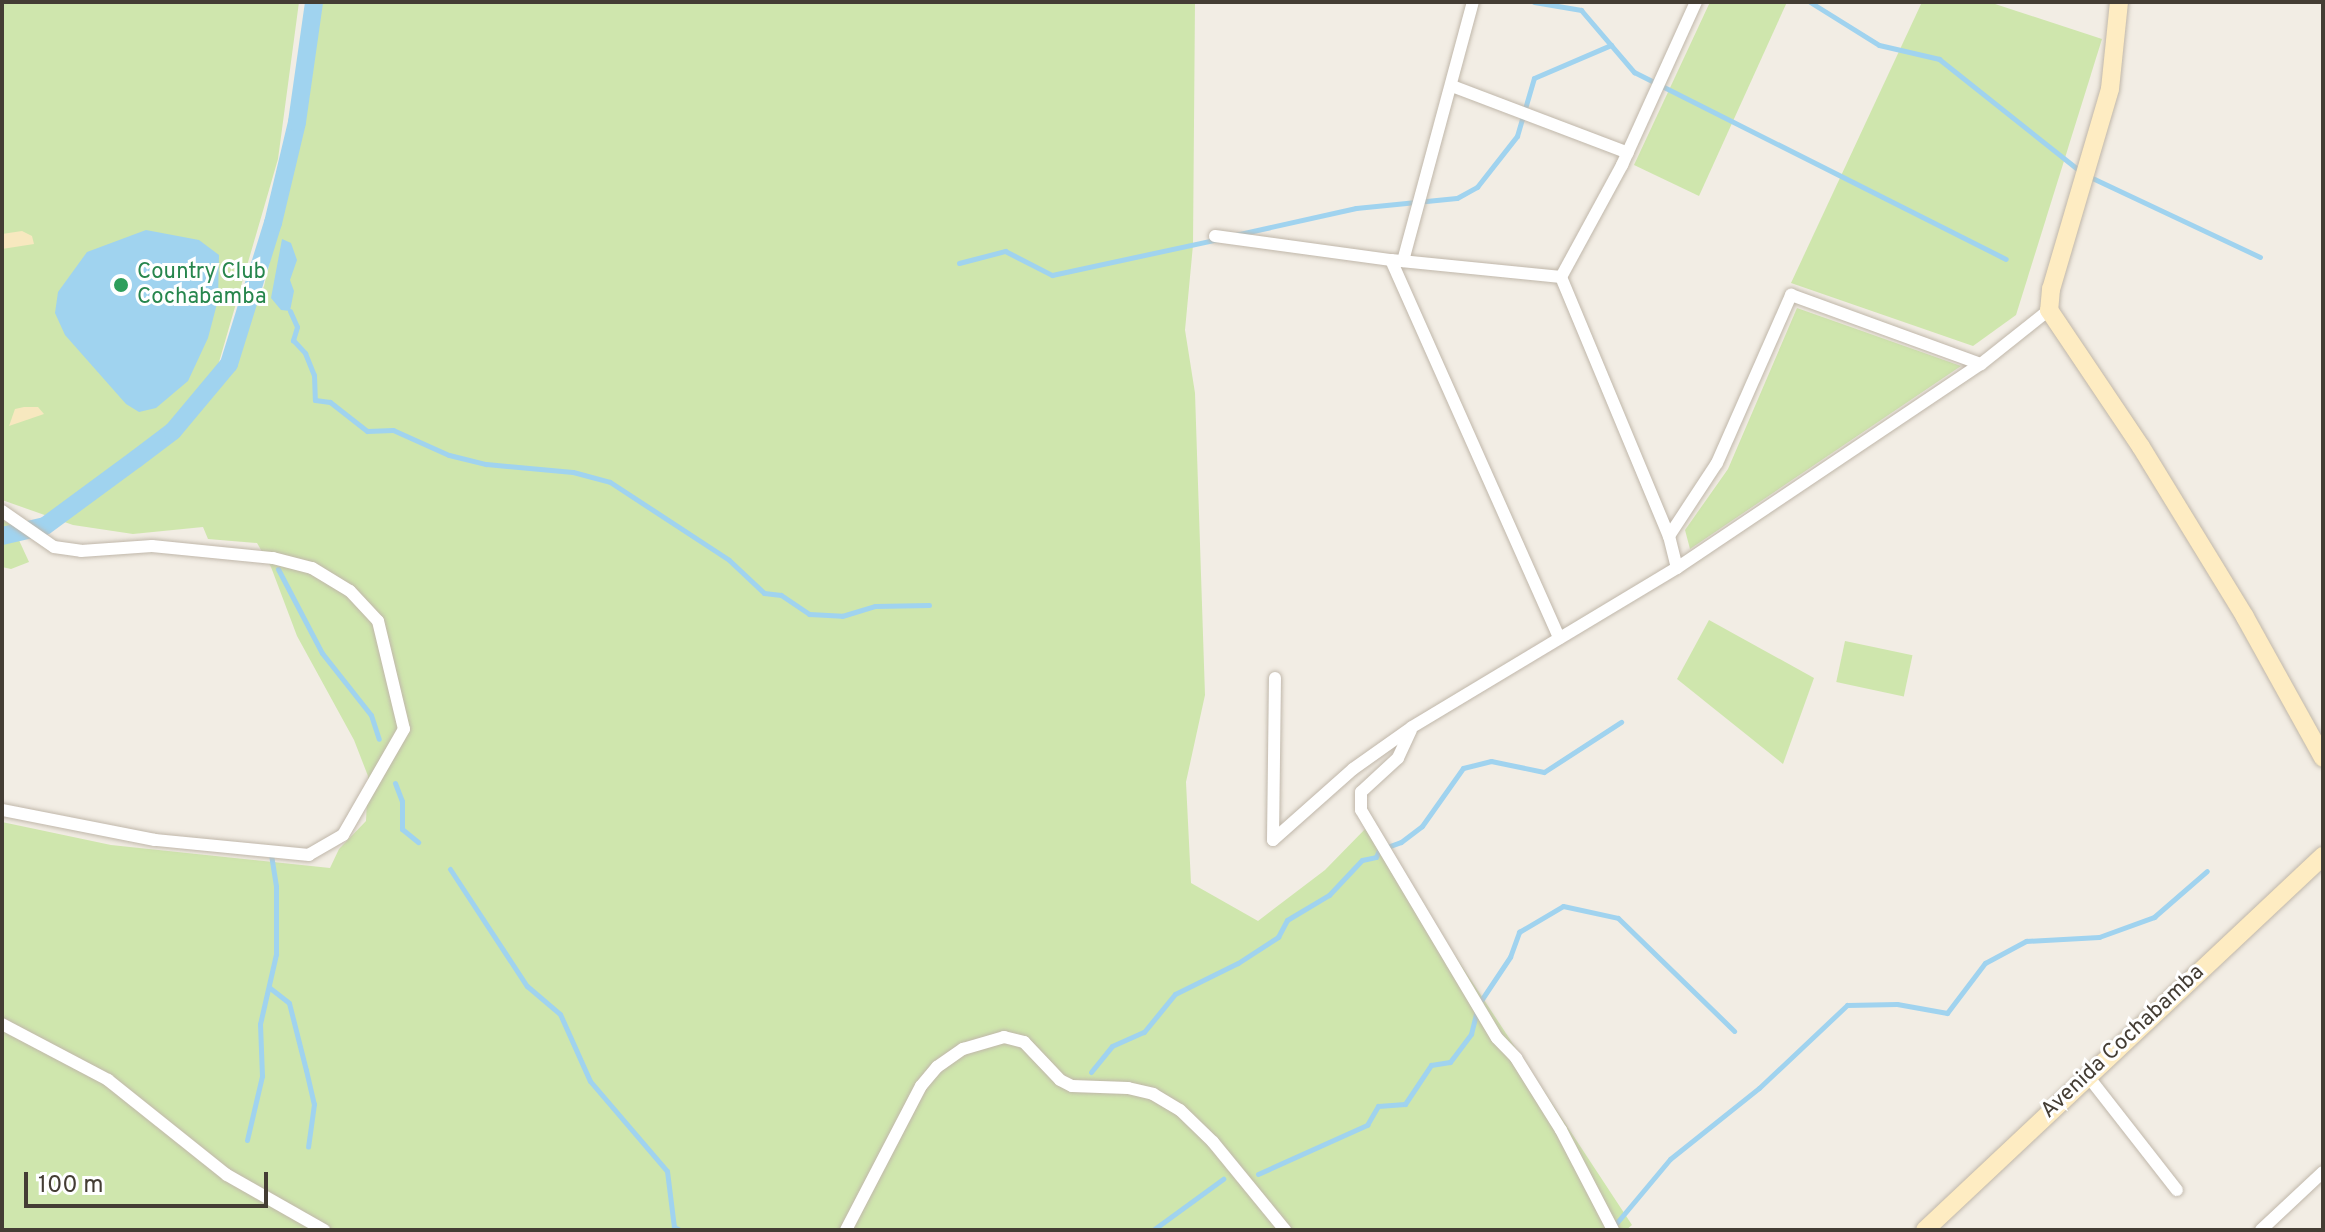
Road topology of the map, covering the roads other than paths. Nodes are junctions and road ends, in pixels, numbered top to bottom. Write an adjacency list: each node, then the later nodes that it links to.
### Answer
1 (1473, 2): 4 (street)
2 (2119, 2): 9 (street)
3 (1692, 3): 5 (street)
4 (1452, 86): 5 (street); 7 (street)
5 (1628, 153): 8 (street)
6 (1215, 236): 7 (street)
7 (1397, 261): 8 (street); 14 (street)
8 (1561, 277): 12 (street)
9 (2049, 310): 10 (street); 17 (street)
10 (1981, 364): 12 (street); 13 (street)
11 (2, 511): 18 (street)
12 (1669, 536): 13 (street)
13 (1677, 568): 14 (street)
14 (1559, 638): 16 (street)
15 (1275, 678): 16 (street)
16 (1412, 727): 27 (street)
17 (2323, 758)
18 (2, 810)
19 (2323, 856): 21 (street, Avenida Cochabamba)
20 (2, 1024): 24 (street)
21 (2087, 1075): 23 (street); 28 (street, Avenida Cochabamba)
22 (2323, 1172): 29 (street)
23 (2177, 1190)
24 (324, 1230)
25 (846, 1230): 26 (street)
26 (1285, 1230)
27 (1613, 1230)
28 (1925, 1230)
29 (2261, 1230)

